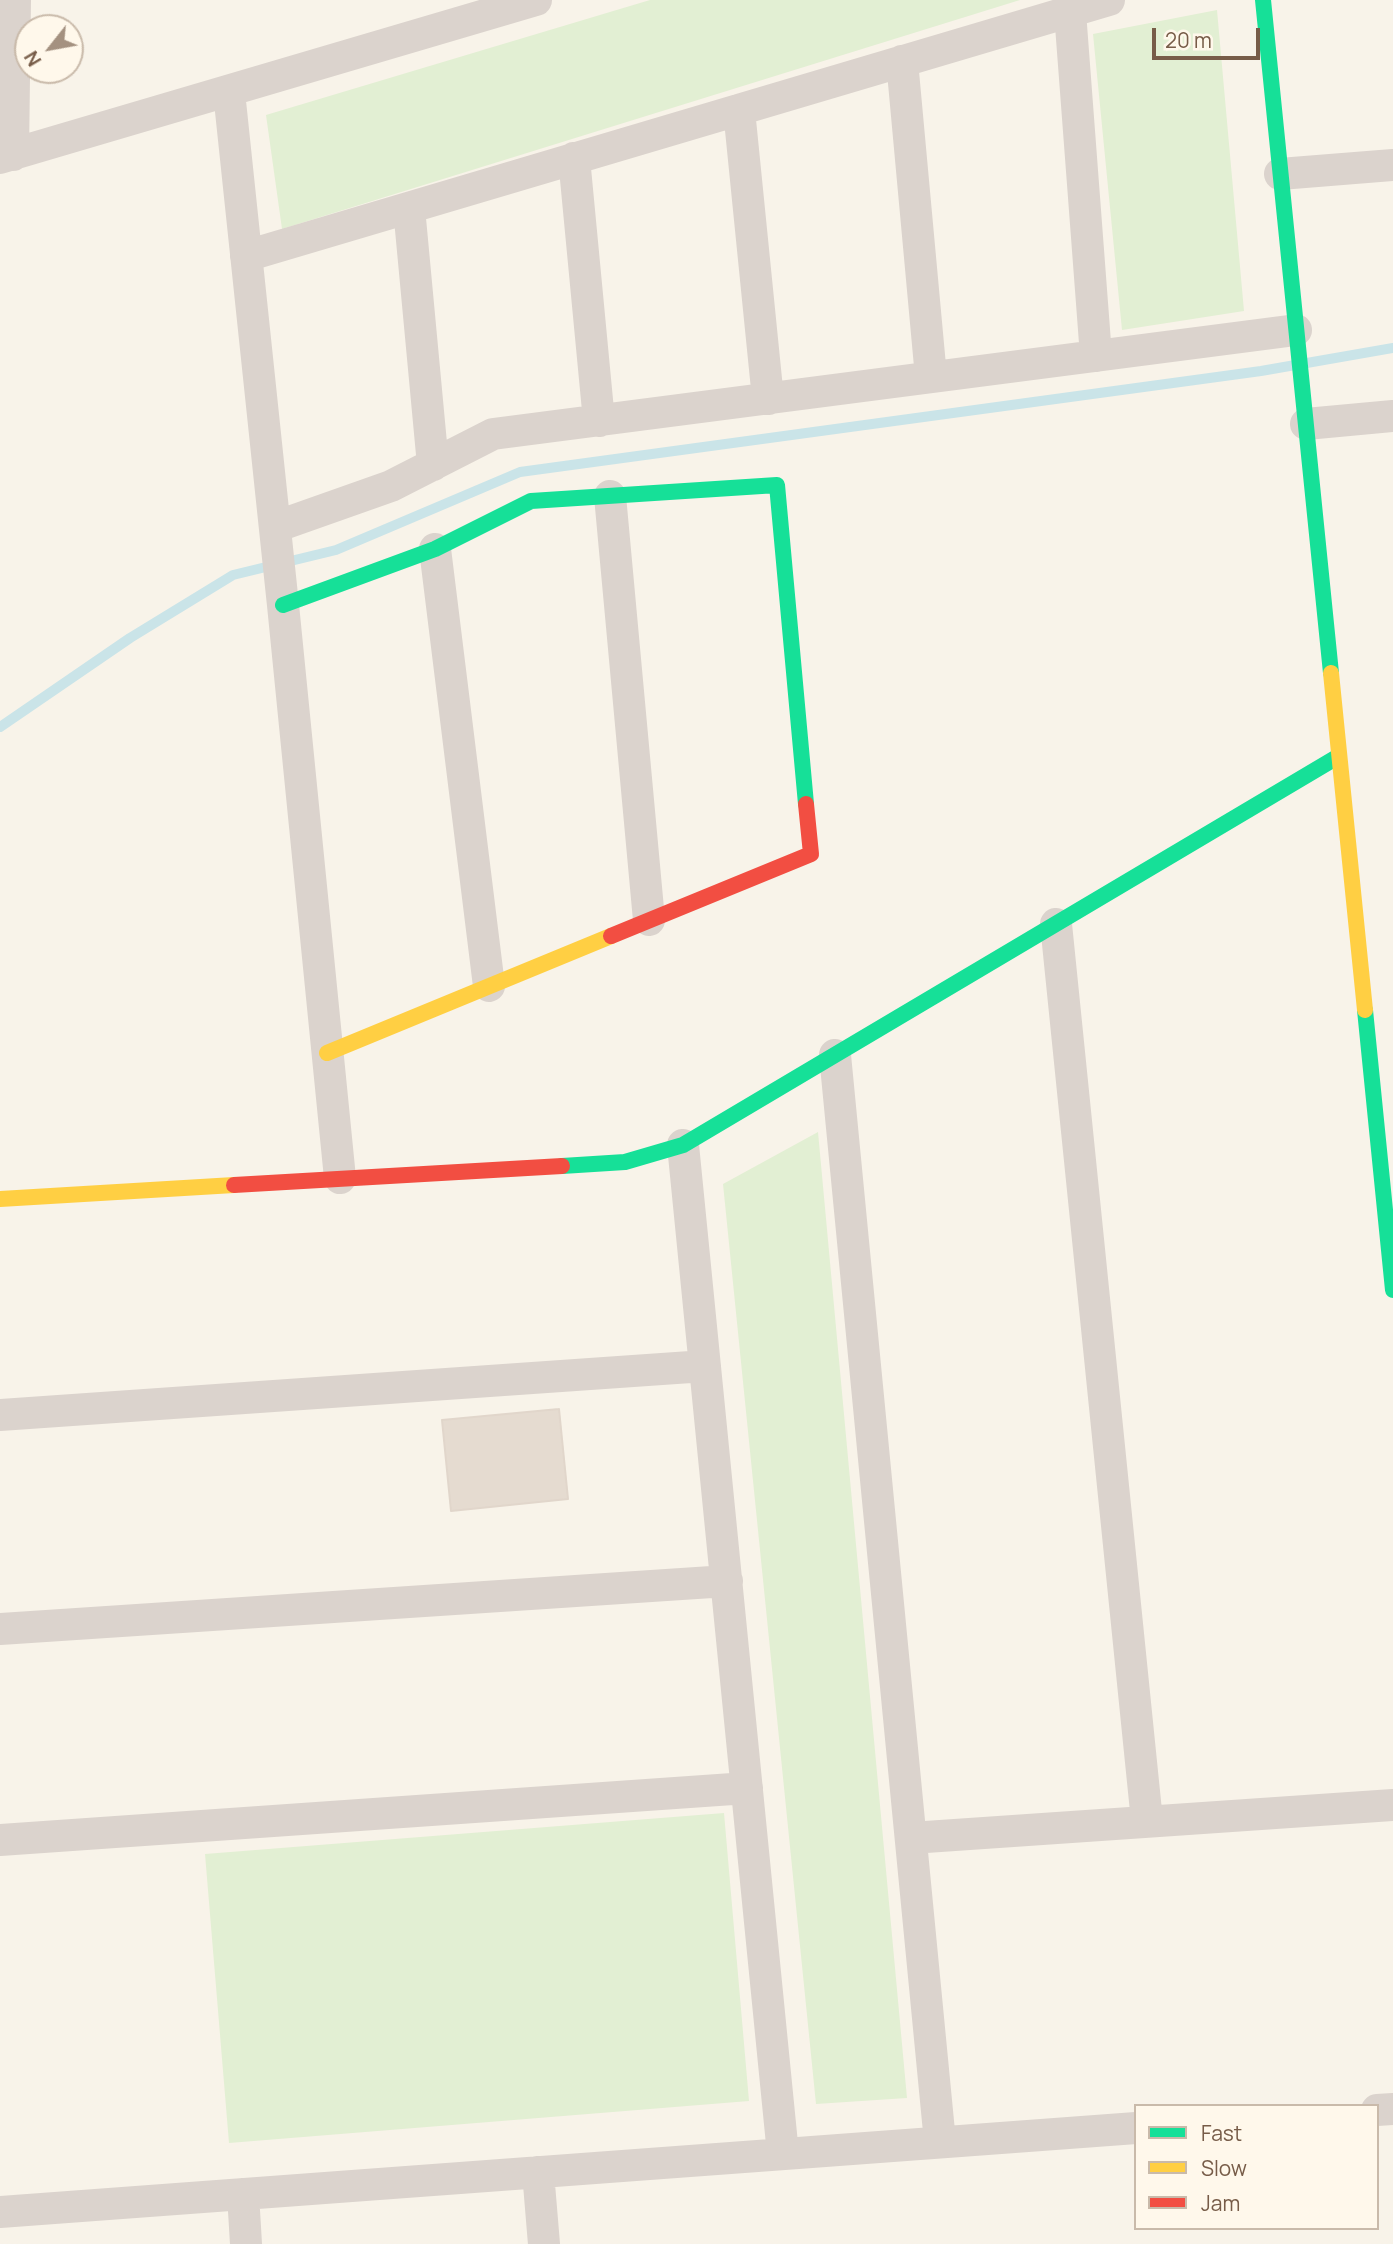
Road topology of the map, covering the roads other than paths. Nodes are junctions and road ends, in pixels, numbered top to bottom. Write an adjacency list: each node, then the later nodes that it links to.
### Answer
1 (15, 0): 9 (street)
2 (536, 0): 7 (street)
3 (1110, 0): 5 (street)
4 (1263, 0): 12 (street)
5 (1070, 12): 6 (street); 16 (street)
6 (902, 61): 8 (street); 17 (street)
7 (229, 92): 9 (street); 14 (street)
8 (739, 110): 10 (street); 18 (street)
9 (6, 157)
10 (575, 158): 13 (street); 20 (street)
11 (1393, 165): 12 (street)
12 (1280, 174): 15 (street)
13 (409, 208): 14 (street); 22 (street)
14 (246, 256): 24 (street)
15 (1297, 339): 16 (street); 21 (street)
16 (1096, 356): 17 (street)
17 (931, 377): 18 (street)
18 (768, 398): 20 (street)
19 (1393, 416): 21 (street)
20 (599, 421): 22 (street)
21 (1306, 424): 27 (street)
22 (433, 465): 24 (street)
23 (610, 496): 25 (street); 28 (street); 28 (street)
24 (276, 538): 26 (street)
25 (435, 549): 26 (street); 30 (street)
26 (282, 596): 31 (street)
27 (1339, 756): 29 (street); 36 (street)
28 (649, 920): 30 (street)
29 (1055, 924): 32 (street); 43 (street)
30 (489, 986): 31 (street)
31 (327, 1053): 34 (street)
32 (835, 1055): 33 (street); 44 (street)
33 (683, 1145): 34 (street); 37 (street)
34 (340, 1178): 35 (street)
35 (0, 1199)
36 (1393, 1290)
37 (705, 1366): 38 (street); 39 (street)
38 (0, 1415)
39 (727, 1581): 40 (street); 41 (street)
40 (0, 1629)
41 (747, 1788): 45 (street); 48 (street)
42 (1393, 1805): 43 (street)
43 (1147, 1821): 44 (street)
44 (911, 1838): 47 (street)
45 (0, 1840)
46 (1134, 2128): 47 (street)
47 (940, 2142): 48 (street)
48 (783, 2154): 49 (street)
49 (538, 2172): 50 (street); 53 (street)
50 (243, 2194): 51 (street); 52 (street)
51 (0, 2212)
52 (246, 2244)
53 (544, 2244)

